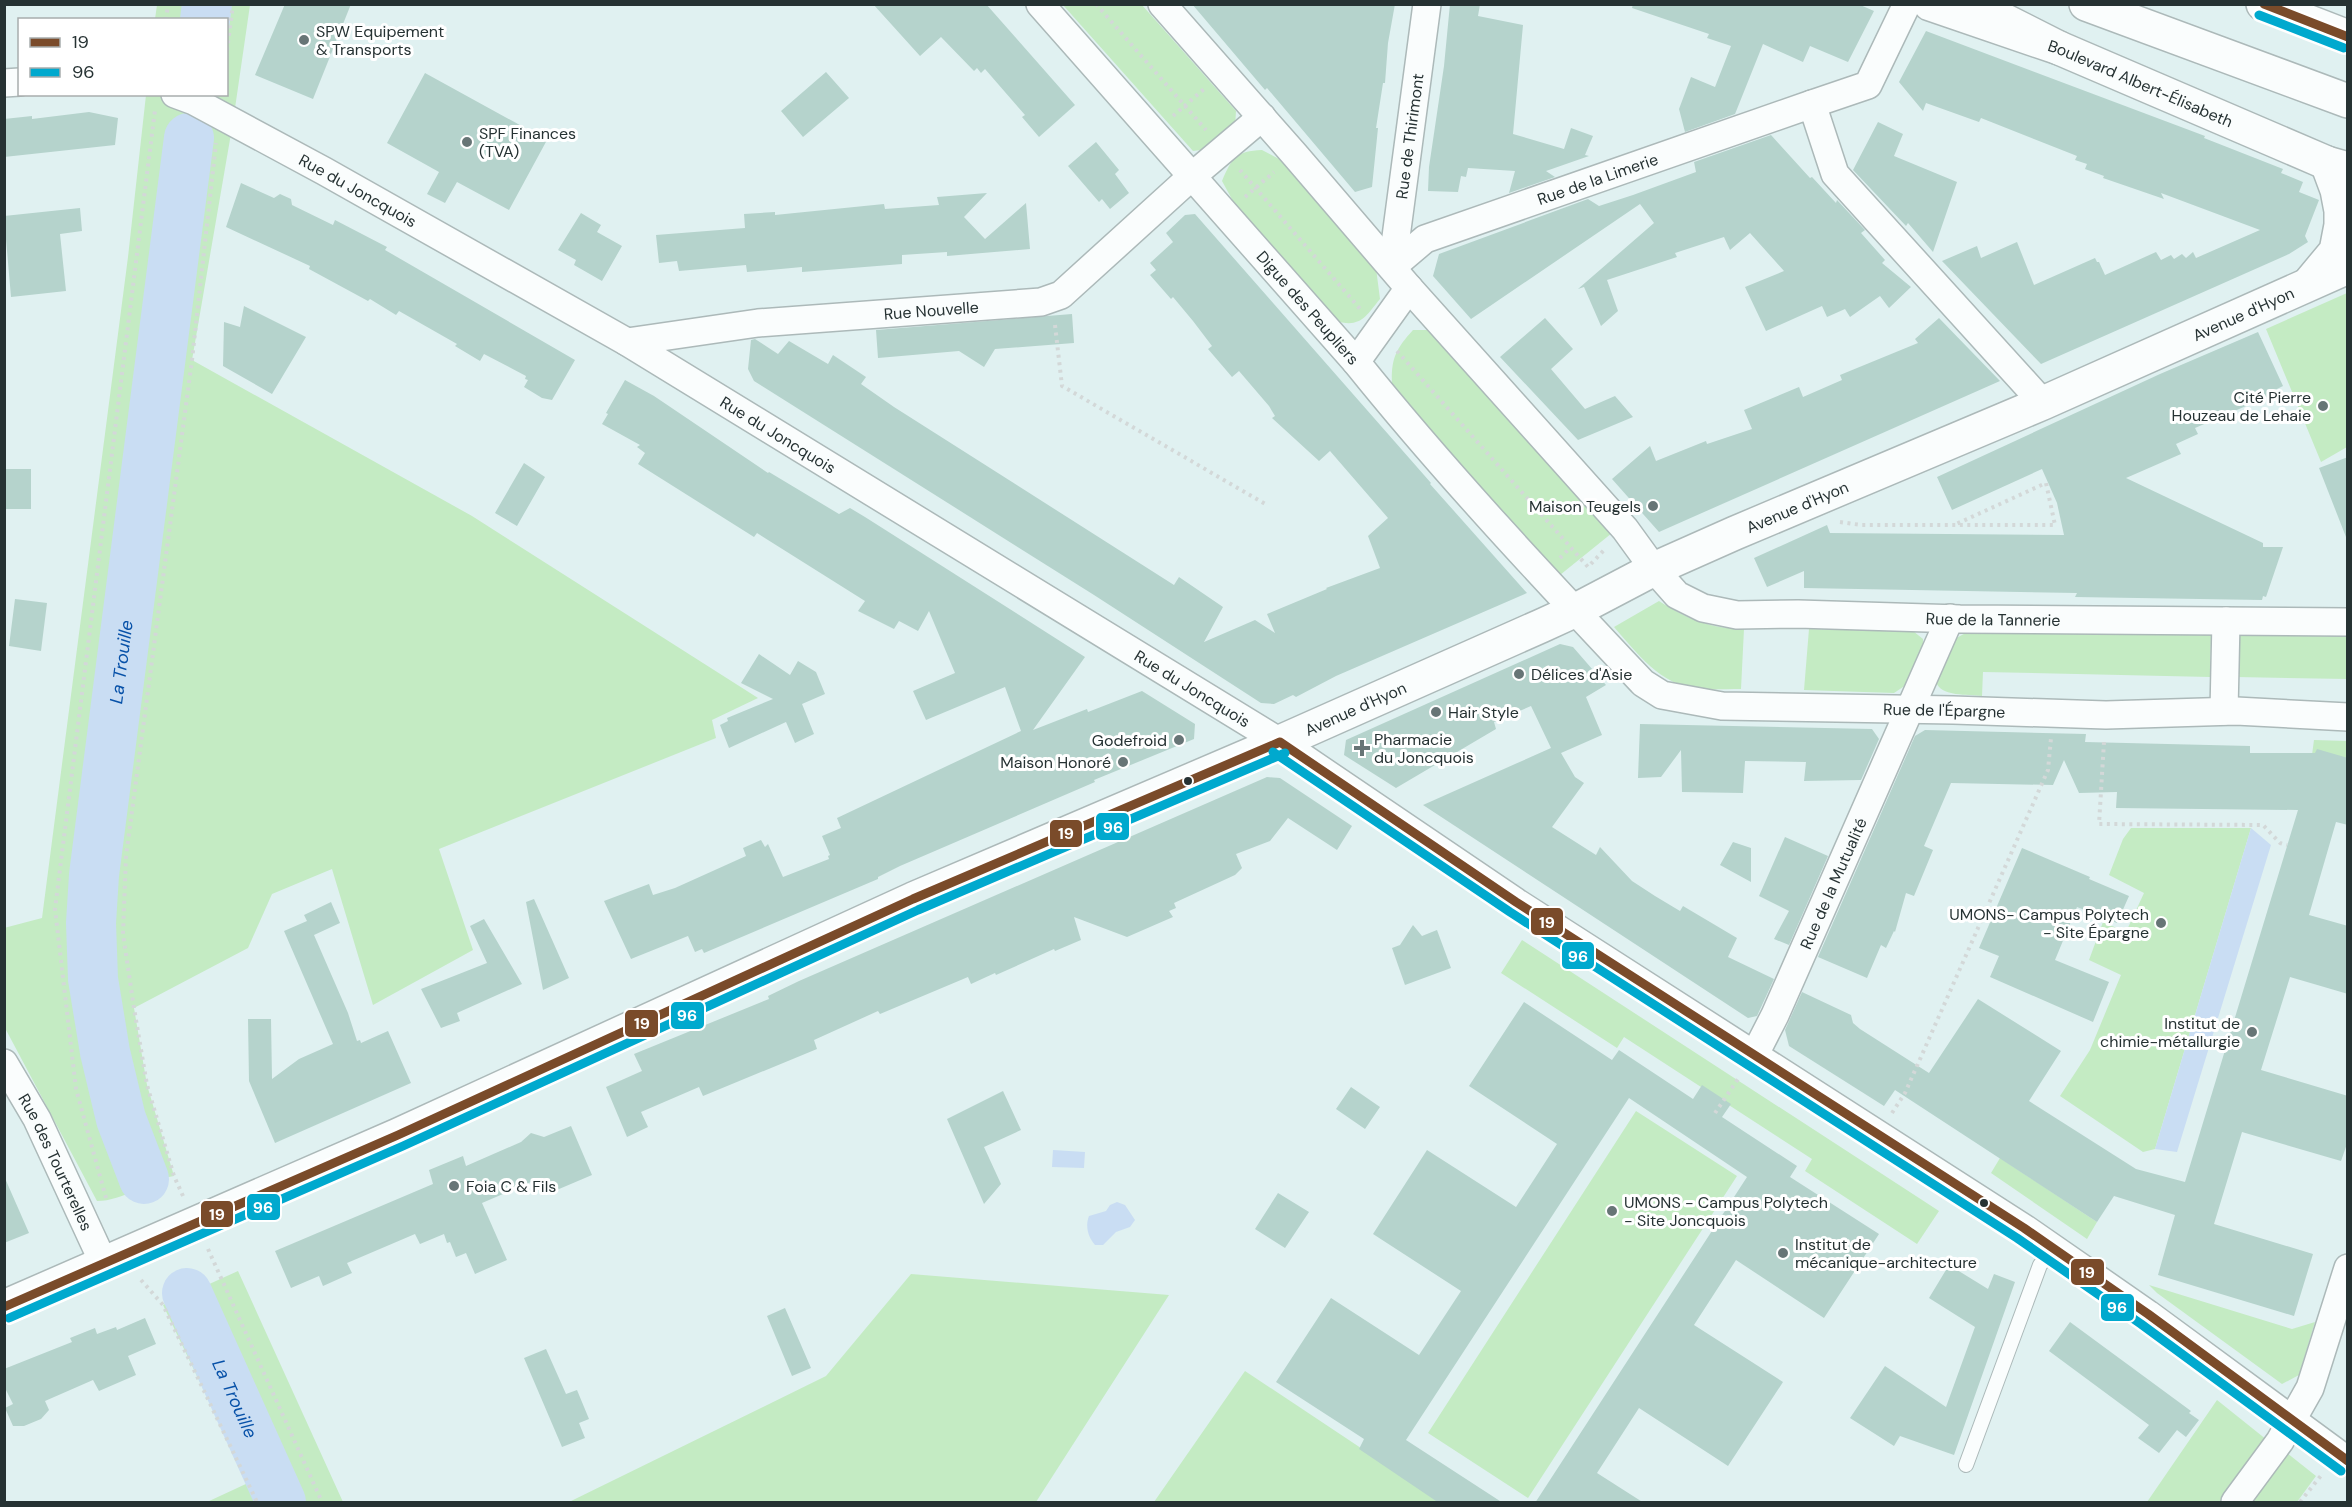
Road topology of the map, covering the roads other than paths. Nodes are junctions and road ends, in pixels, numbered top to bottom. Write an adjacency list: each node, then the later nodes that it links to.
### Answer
1 (1041, 4): 16 (street, Digue des Peupliers)
2 (1162, 4): 14 (street)
3 (1427, 4): 17 (street, Rue de Thirimont)
4 (1907, 4): 13 (street, Rue de la Limerie)
5 (1930, 4): 10 (main road, Boulevard Albert-Élisabeth)
6 (1972, 4): 10 (main road)
7 (2086, 4): 12 (main road)
8 (2264, 4): 9 (main road)
9 (2348, 37)
10 (2059, 48): 15 (main road, Boulevard Albert-Élisabeth)
11 (165, 100): 21 (street, Rue du Joncquois)
12 (2348, 101)
13 (1812, 104): 17 (street, Rue de la Limerie); 23 (street)
14 (1262, 117): 16 (street, Rue Nouvelle); 17 (street)
15 (2337, 166): 19 (main road)
16 (1191, 177): 21 (street, Rue Nouvelle); 22 (street, Digue des Peupliers)
17 (1392, 267): 20 (street)
18 (2348, 267): 19 (main road, Avenue d'Hyon)
19 (2310, 284): 23 (main road, Avenue d'Hyon)
20 (1409, 288): 22 (street); 24 (street)
21 (627, 342): 32 (street, Rue du Joncquois)
22 (1356, 362): 25 (street, Digue des Peupliers)
23 (2043, 403): 24 (main road, Avenue d'Hyon)
24 (1654, 569): 25 (main road, Avenue d'Hyon); 26 (street, Rue de la Tannerie)
25 (1576, 610): 29 (street, Rue de l'Épargne); 32 (main road, Avenue d'Hyon)
26 (1950, 618): 27 (street, Rue de la Tannerie); 29 (street, Rue de la Mutualité)
27 (2226, 621): 28 (street, Rue de la Tannerie); 30 (street)
28 (2348, 622)
29 (1910, 710): 30 (street, Rue de l'Épargne); 33 (street, Rue de la Mutualité)
30 (2224, 711): 31 (street, Rue de l'Épargne)
31 (2348, 717)
32 (1280, 742): 33 (street, Rue du Joncquois); 36 (main road, Avenue d'Hyon)
33 (1754, 1056): 35 (street, Rue du Joncquois)
34 (4, 1063): 36 (street, Rue des Tourterelles)
35 (2053, 1250): 39 (street, Rue du Joncquois); 41 (lane)
36 (113, 1261): 38 (main road, Avenue d'Hyon)
37 (2348, 1268): 39 (street)
38 (4, 1307)
39 (2293, 1421): 40 (street, Rue du Joncquois); 42 (street)
40 (2348, 1461)
41 (1966, 1465)
42 (2235, 1503)

